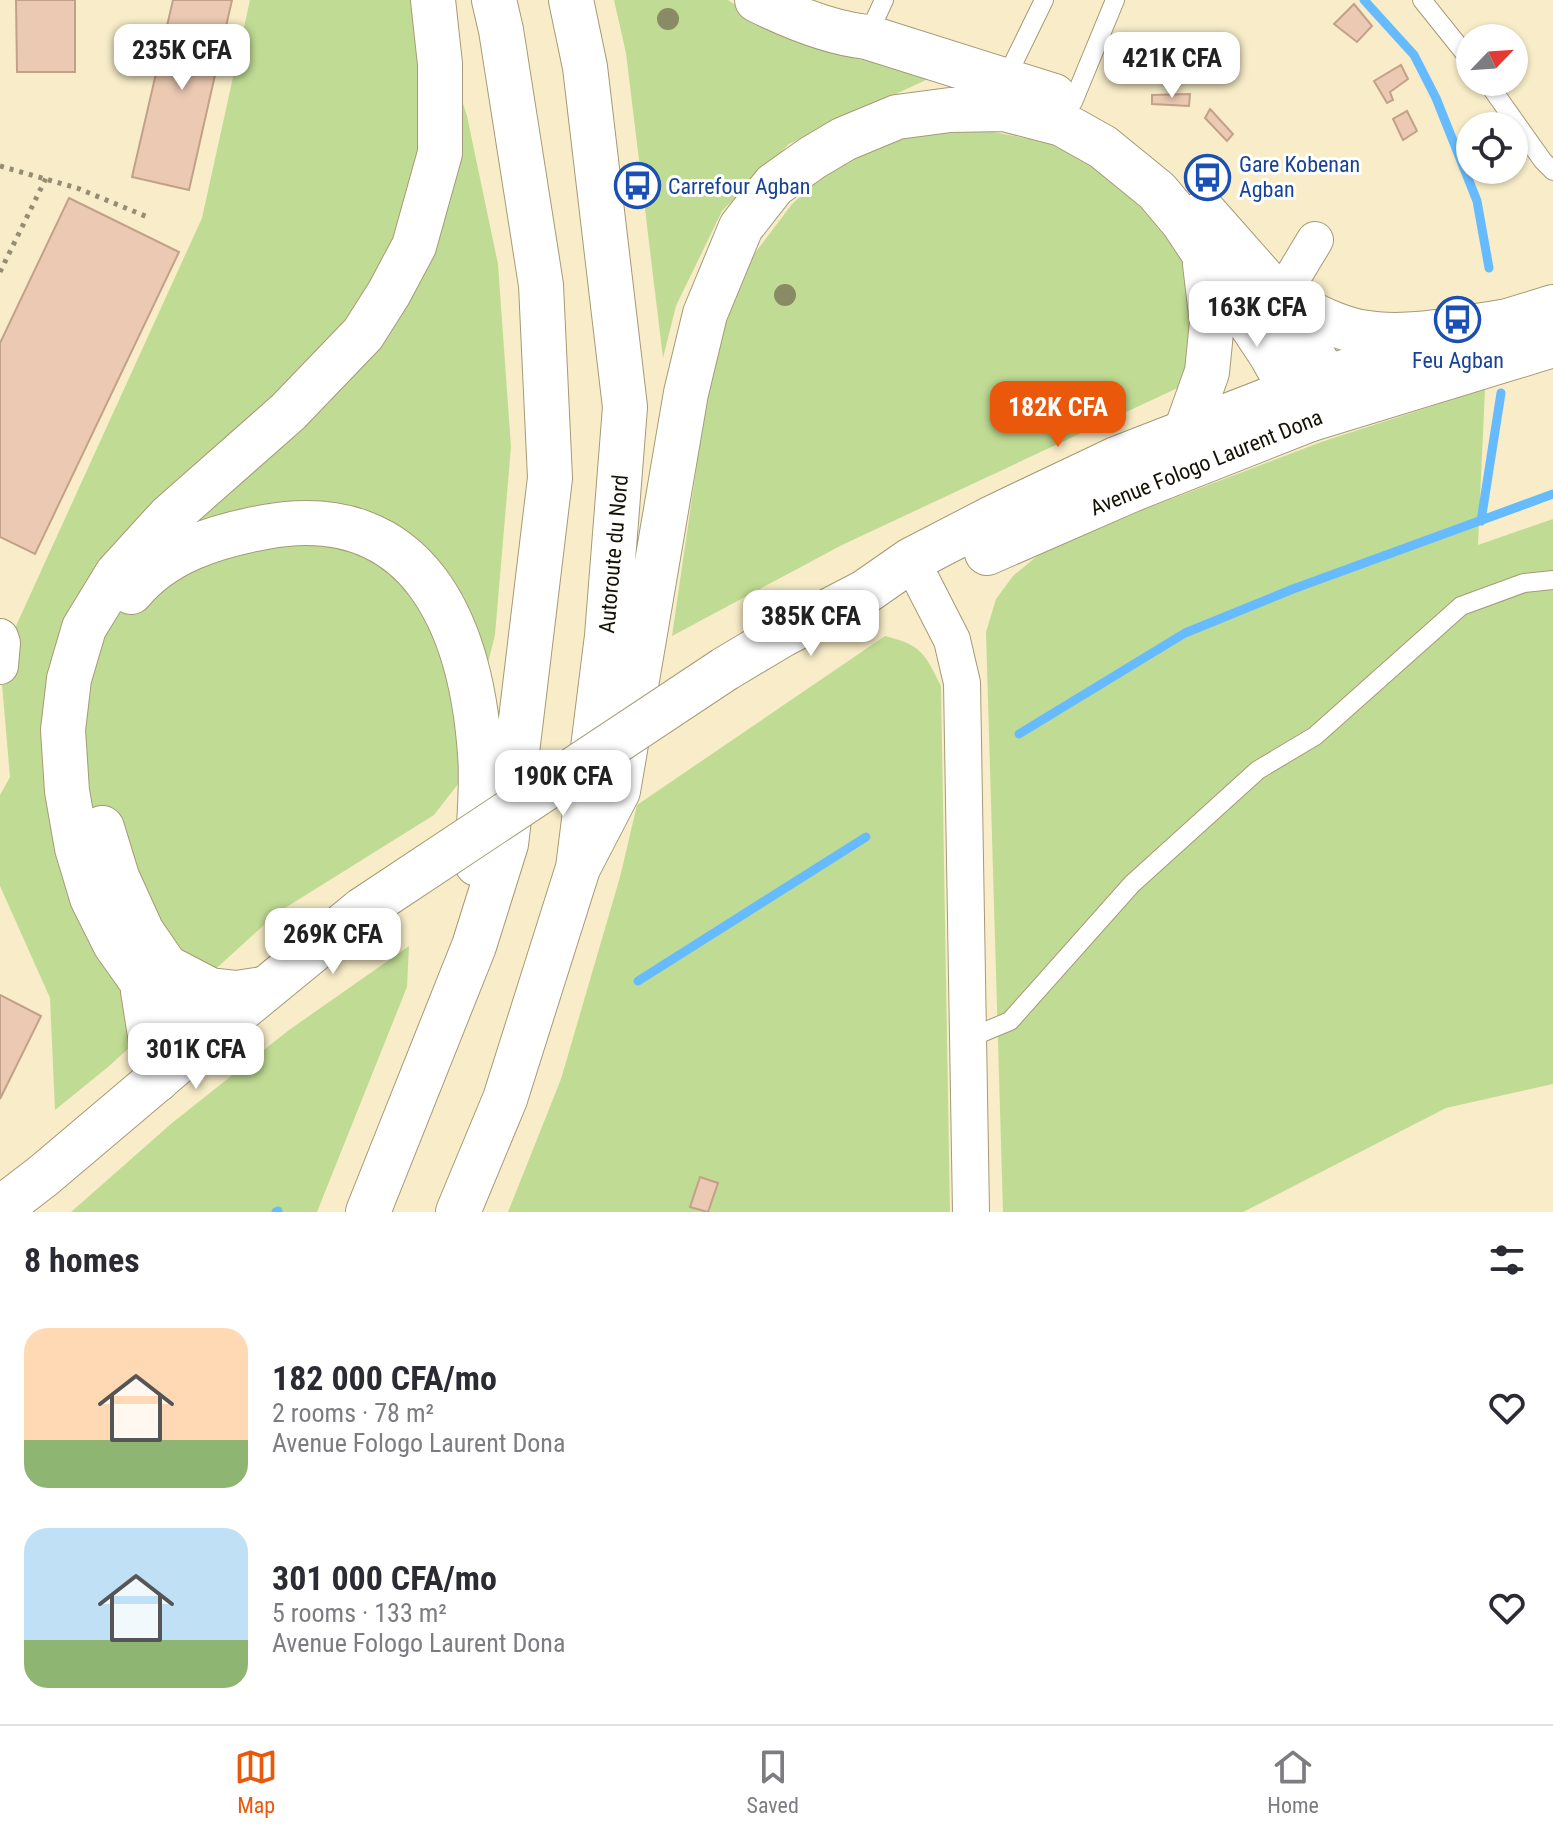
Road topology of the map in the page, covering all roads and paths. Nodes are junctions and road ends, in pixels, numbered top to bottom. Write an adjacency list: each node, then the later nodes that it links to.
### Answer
1 (433, 0): 31 (main road)
2 (494, 0): 30 (main road)
3 (571, 0): 29 (main road, Autoroute du Nord)
4 (757, 0): 8 (main road)
5 (1044, 0): 10 (lane)
6 (1115, 0): 12 (lane)
7 (1422, 0): 9 (lane)
8 (875, 18): 10 (main road)
9 (1456, 42)
10 (1005, 81): 12 (main road)
11 (1497, 96): 14 (lane)
12 (1073, 102): 20 (main road)
13 (0, 166): 15 (path)
14 (1553, 171)
15 (46, 178): 16 (path); 19 (path)
16 (150, 218)
17 (1315, 240): 20 (street)
18 (1204, 254): 23 (main road); 24 (main road); 29 (main road)
19 (0, 272)
20 (1280, 298): 21 (main road); 23 (main road)
21 (1534, 314): 23 (main road, Avenue Fologo Laurent Dona)
22 (1553, 345): 23 (main road, Avenue Fologo Laurent Dona)
23 (1317, 399): 24 (main road, Avenue Fologo Laurent Dona); 25 (main road, Avenue Fologo Laurent Dona)
24 (1186, 431): 25 (main road, Avenue Fologo Laurent Dona)
25 (917, 572): 32 (main road, Avenue Fologo Laurent Dona, bridge); 34 (street)
26 (1553, 580): 34 (lane)
27 (0, 637): 28 (street)
28 (0, 666)
29 (578, 868): 38 (main road, Autoroute du Nord)
30 (474, 946): 31 (main road); 37 (main road)
31 (154, 976): 32 (main road); 33 (main road); 35 (main road)
32 (263, 989): 33 (main road, Avenue Fologo Laurent Dona)
33 (205, 1039): 35 (main road, Avenue Fologo Laurent Dona)
34 (967, 1039): 39 (street)
35 (157, 1080): 36 (main road, Avenue Fologo Laurent Dona)
36 (0, 1209)
37 (368, 1212)
38 (458, 1212)
39 (971, 1212)

